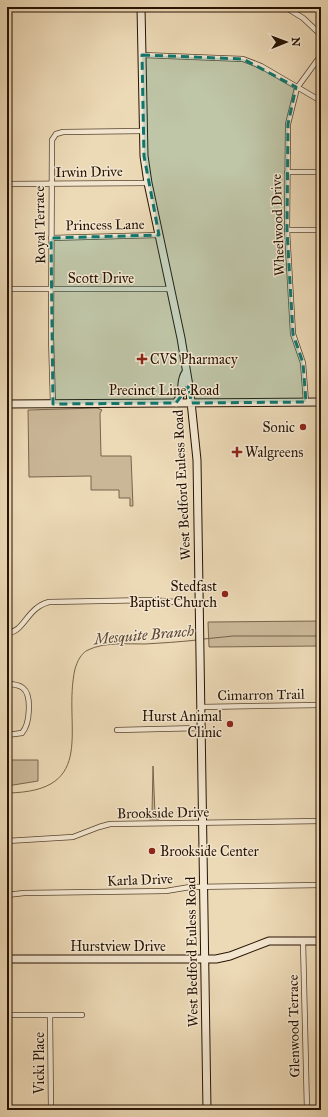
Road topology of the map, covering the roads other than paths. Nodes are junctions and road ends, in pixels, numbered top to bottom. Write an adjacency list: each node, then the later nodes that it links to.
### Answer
1 (142, 7): 4 (main road, West Bedford Euless Road)
2 (285, 7): 3 (street)
3 (321, 35)
4 (142, 55): 6 (street); 8 (main road, West Bedford Euless Road)
5 (321, 55): 6 (street, Wheelwood Drive)
6 (297, 88): 7 (street); 9 (street, Wheelwood Drive)
7 (321, 101)
8 (143, 131): 11 (main road, West Bedford Euless Road); 13 (street, Royal Terrace)
9 (287, 172): 10 (street); 14 (street, Wheelwood Drive)
10 (321, 172)
11 (148, 182): 13 (street, Irwin Drive); 16 (main road, West Bedford Euless Road)
12 (7, 184): 13 (street, Irwin Drive)
13 (51, 184): 17 (street, Royal Terrace)
14 (287, 230): 15 (street); 22 (street, Wheelwood Drive)
15 (321, 230)
16 (159, 235): 17 (street, Princess Lane); 20 (main road, West Bedford Euless Road)
17 (52, 238): 19 (street, Royal Terrace)
18 (7, 289): 19 (street, Scott Drive)
19 (52, 289): 20 (street, Scott Drive); 27 (street, Royal Terrace)
20 (171, 289): 21 (main road, West Bedford Euless Road)
21 (186, 372): 24 (main road); 25 (main road, West Bedford Euless Road)
22 (306, 402): 23 (main road, Precinct Line Road); 25 (main road, Precinct Line Road)
23 (321, 402)
24 (176, 403): 25 (main road, Precinct Line Road); 27 (main road, Precinct Line Road)
25 (191, 403): 28 (main road, West Bedford Euless Road)
26 (7, 404): 27 (main road, Precinct Line Road)
27 (53, 404)
28 (199, 604): 29 (street); 32 (main road, West Bedford Euless Road)
29 (7, 633)
30 (7, 684): 35 (street)
31 (321, 705): 32 (street, Cimarron Trail)
32 (201, 707): 33 (main road, West Bedford Euless Road)
33 (201, 728): 34 (street); 37 (main road, West Bedford Euless Road)
34 (117, 730)
35 (7, 735)
36 (321, 821): 37 (street, Brookside Drive)
37 (203, 823): 38 (street, Brookside Drive); 40 (main road, West Bedford Euless Road)
38 (7, 841)
39 (321, 885): 40 (street, Karla Drive)
40 (204, 887): 41 (street, Karla Drive); 44 (main road, West Bedford Euless Road)
41 (7, 895)
42 (321, 940): 43 (main road, Hurstview Drive)
43 (303, 941): 44 (main road, Hurstview Drive); 51 (street, Glenwood Terrace)
44 (205, 958): 45 (main road, Hurstview Drive); 50 (main road, West Bedford Euless Road)
45 (7, 959)
46 (7, 1015): 47 (street)
47 (50, 1015): 48 (street); 49 (street, Vicki Place)
48 (82, 1015)
49 (51, 1110)
50 (207, 1110)
51 (307, 1110)

